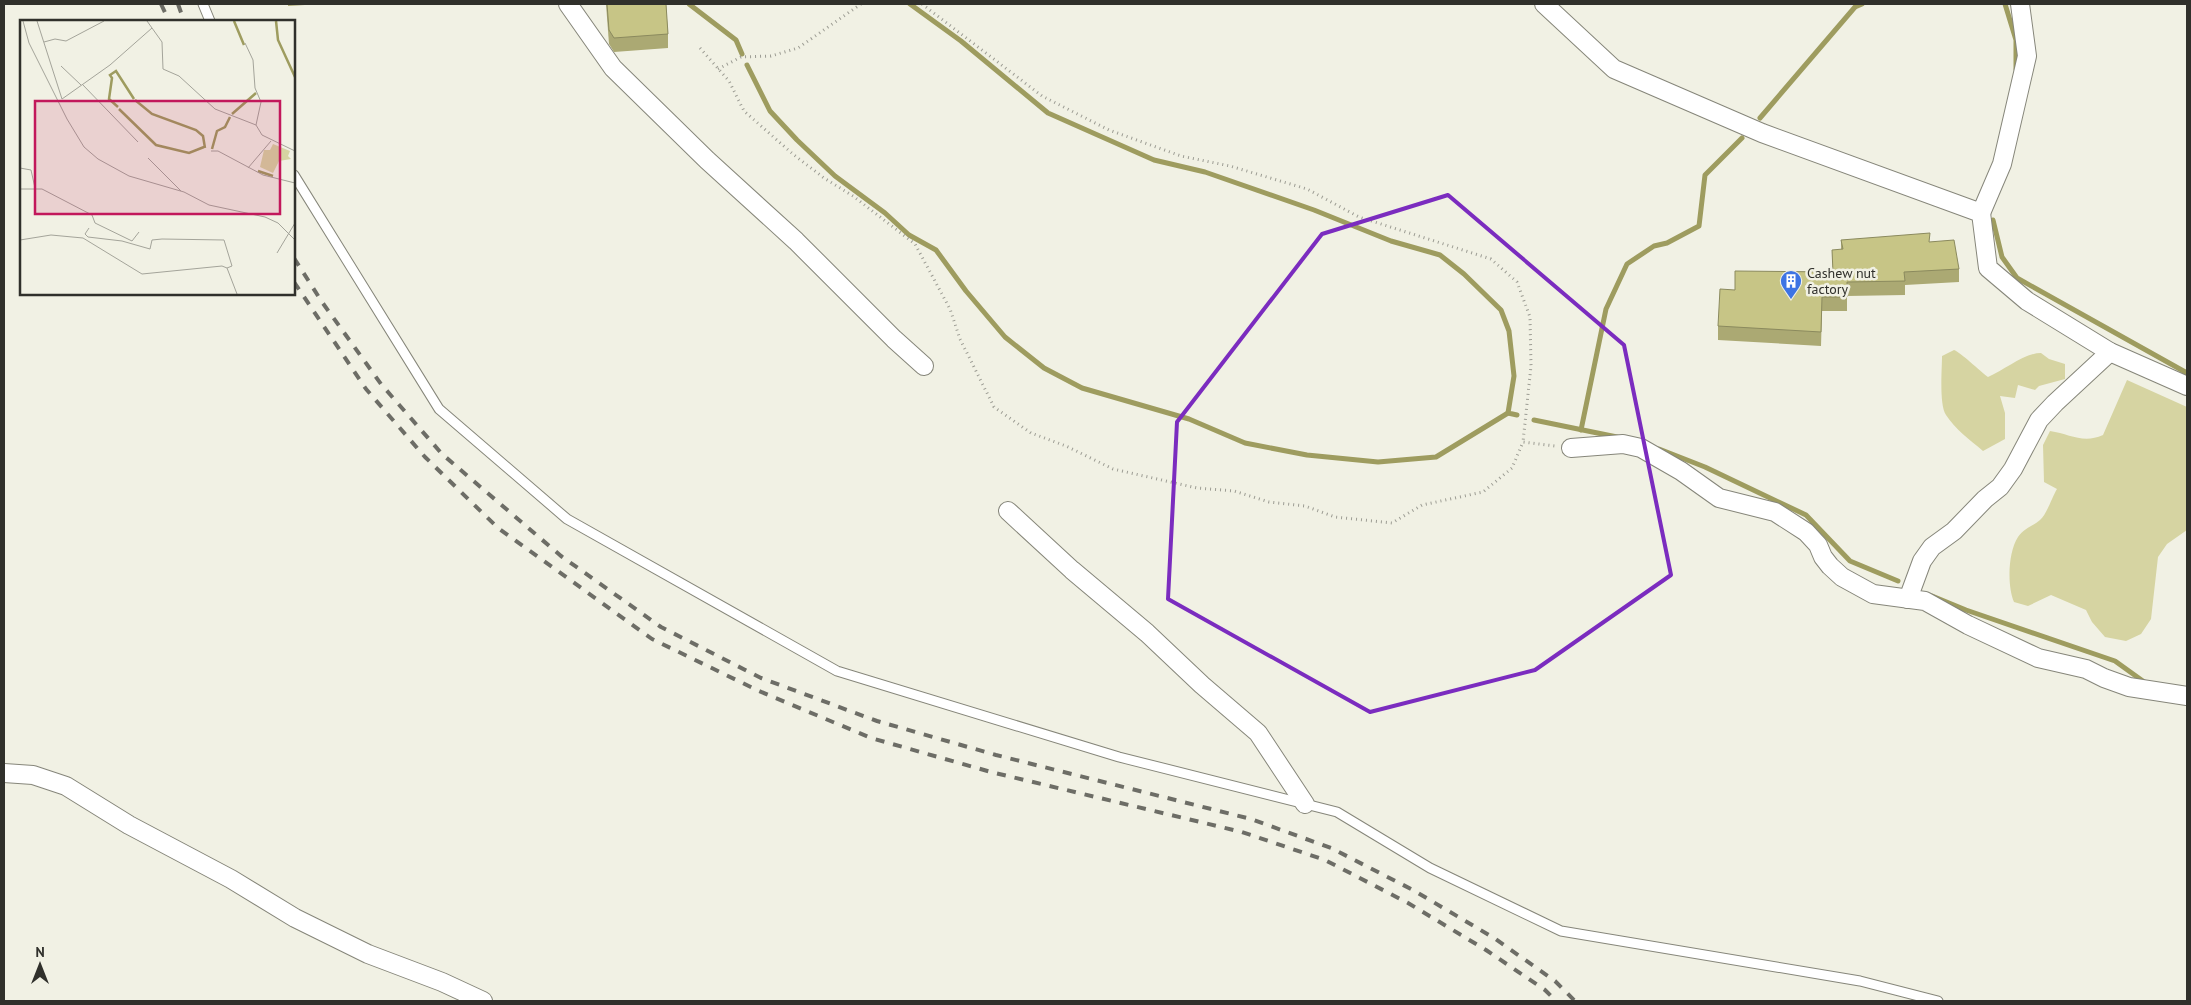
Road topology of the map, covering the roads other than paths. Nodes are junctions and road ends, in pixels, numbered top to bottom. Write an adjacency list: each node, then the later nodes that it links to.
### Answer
1 (203, 4): 5 (lane)
2 (568, 4): 9 (street)
3 (1544, 4): 7 (street)
4 (2020, 4): 7 (street)
5 (210, 20)
6 (295, 177): 16 (lane)
7 (1981, 213): 8 (street)
8 (2110, 352): 10 (street); 13 (street)
9 (924, 366)
10 (2187, 386)
11 (1570, 448): 13 (street)
12 (1008, 511): 16 (street)
13 (1908, 598): 14 (street)
14 (2187, 696)
15 (4, 773): 17 (street)
16 (1305, 804): 18 (lane)
17 (483, 1001)
18 (1938, 1001)

